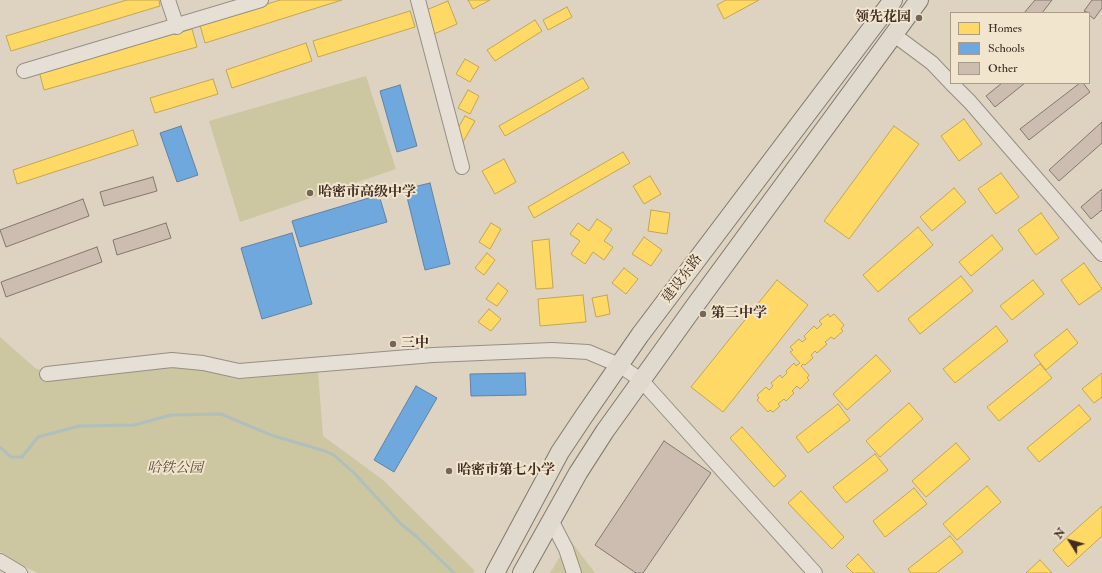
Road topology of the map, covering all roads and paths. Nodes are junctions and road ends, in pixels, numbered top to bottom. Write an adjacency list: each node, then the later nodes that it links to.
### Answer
1 (168, 0): 6 (street)
2 (261, 0): 8 (street)
3 (418, 0): 11 (street)
4 (893, 0): 13 (main road, 建设东路)
5 (919, 0): 7 (main road, 建设东路)
6 (177, 27)
7 (893, 34): 9 (street); 15 (main road, 建设东路)
8 (24, 71)
9 (950, 82)
10 (952, 84): 12 (street)
11 (462, 167)
12 (1102, 254)
13 (619, 365): 14 (street); 15 (street); 20 (main road, 建设东路)
14 (47, 374)
15 (641, 380): 16 (main road, 建设东路); 22 (street)
16 (551, 520): 18 (main road, 建设东路); 21 (street)
17 (0, 562): 19 (street)
18 (523, 570)
19 (20, 573)
20 (495, 573)
21 (574, 573)
22 (815, 573)

